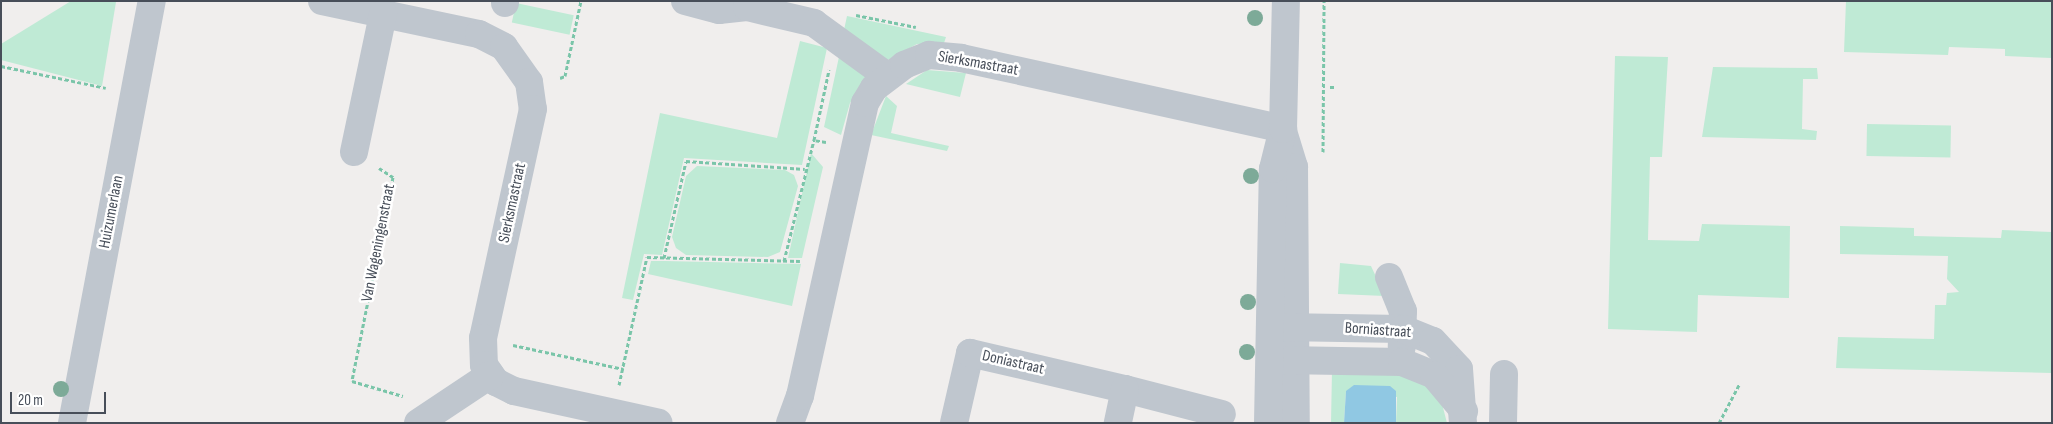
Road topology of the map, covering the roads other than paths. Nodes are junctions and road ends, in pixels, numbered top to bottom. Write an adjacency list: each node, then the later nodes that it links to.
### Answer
1 (152, 1): 23 (street, Huizumerlaan)
2 (322, 1): 6 (street)
3 (686, 1): 5 (street)
4 (1286, 1): 8 (street)
5 (748, 4): 7 (street)
6 (384, 14): 9 (street); 18 (street, Sierksmastraat)
7 (887, 76): 8 (street, Sierksmastraat); 25 (street, Sierksmastraat)
8 (1283, 129): 11 (street); 12 (street)
9 (354, 152)
10 (1389, 276): 13 (street)
11 (1269, 327): 12 (street, Borniastraat); 14 (street)
12 (1298, 327): 13 (street, Borniastraat); 15 (street)
13 (1403, 329): 16 (street); 21 (street, Borniastraat)
14 (1268, 360): 15 (street, Borniastraat); 28 (street)
15 (1298, 360): 16 (street, Borniastraat); 29 (street)
16 (1402, 362): 21 (street, Borniastraat)
17 (1504, 374): 30 (street)
18 (490, 375): 22 (street); 24 (street)
19 (1125, 389): 20 (street, Doniastraat); 26 (street, Doniastraat); 27 (street)
20 (1222, 414)
21 (1465, 420)
22 (420, 421)
23 (72, 423)
24 (659, 423)
25 (790, 423)
26 (954, 423)
27 (1118, 423)
28 (1268, 423)
29 (1296, 423)
30 (1503, 423)

